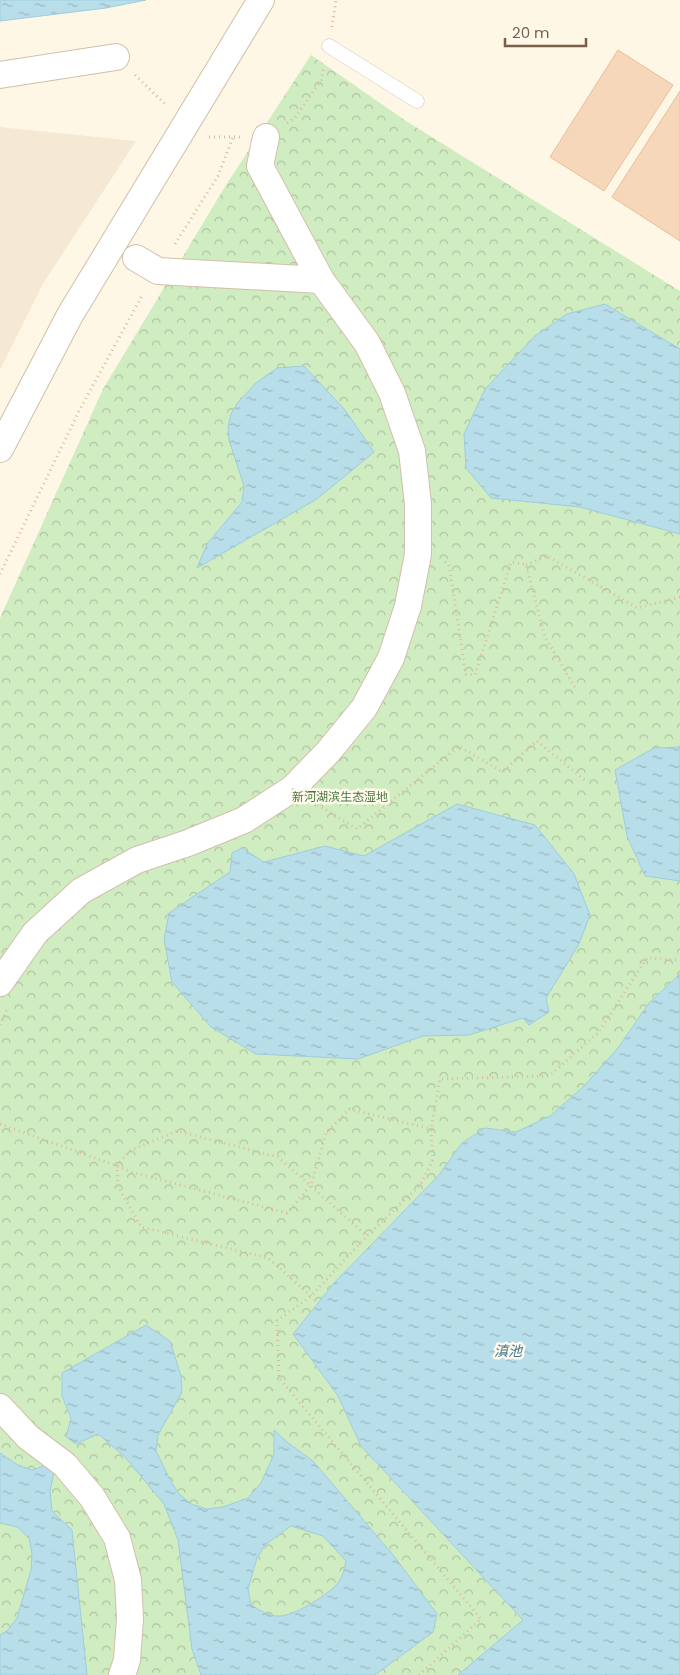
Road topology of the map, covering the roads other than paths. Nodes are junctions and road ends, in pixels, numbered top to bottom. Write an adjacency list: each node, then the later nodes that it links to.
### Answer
1 (261, 0): 9 (street)
2 (329, 46): 5 (lane)
3 (116, 57): 4 (street)
4 (0, 75)
5 (417, 101)
6 (266, 138): 8 (street)
7 (147, 264): 8 (street)
8 (321, 280): 10 (street)
9 (0, 449)
10 (4, 995)
11 (0, 1407): 12 (street)
12 (122, 1675)

